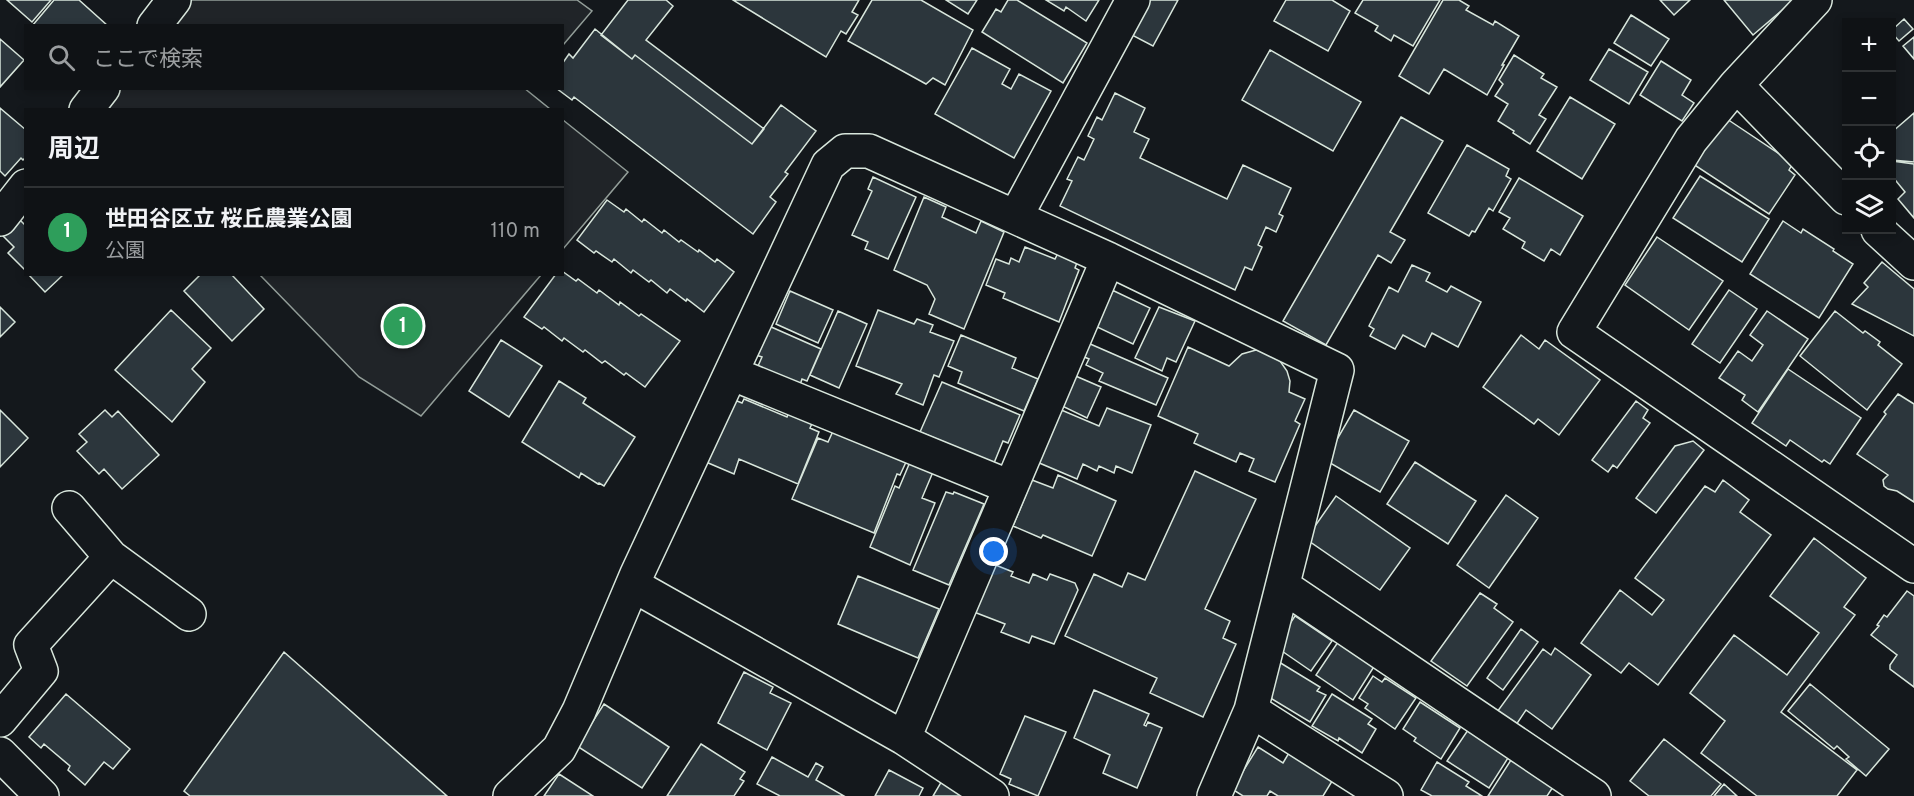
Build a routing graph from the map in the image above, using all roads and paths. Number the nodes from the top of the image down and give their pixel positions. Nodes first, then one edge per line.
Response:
1 (174, 0) edge
2 (1133, 0) edge
3 (1815, 0) edge
4 (156, 24) edge
5 (1736, 85) junction
6 (101, 90) edge
7 (88, 108) edge
8 (24, 189) edge
9 (1842, 194) edge
10 (1016, 216) junction
11 (0, 219) edge
12 (1882, 234) edge
13 (1108, 259) junction
14 (1914, 263) edge
15 (731, 373) junction
16 (1011, 488) junction
17 (69, 508) dead end
18 (111, 556) junction
19 (1914, 566) edge
20 (633, 585) junction
21 (1283, 586) junction
22 (189, 614) dead end
23 (1251, 710) junction
24 (0, 720) edge
25 (904, 738) junction
26 (0, 754) edge
27 (42, 796) edge
28 (510, 796) edge
29 (992, 796) edge
30 (1214, 796) edge
31 (1386, 796) edge
32 (1594, 796) edge

1 - 4 street
2 - 10 street
3 - 5 street
5 - 9 street
5 - 19 street
6 - 7 street
8 - 11 street
10 - 13 street
10 - 15 street
12 - 14 street
13 - 16 street
13 - 21 street
15 - 16 street
15 - 20 street
16 - 25 street
17 - 18 street
18 - 22 street
18 - 24 street
20 - 25 street
20 - 28 street
21 - 23 street
21 - 32 street
23 - 30 street
23 - 31 street
25 - 29 street
26 - 27 street

